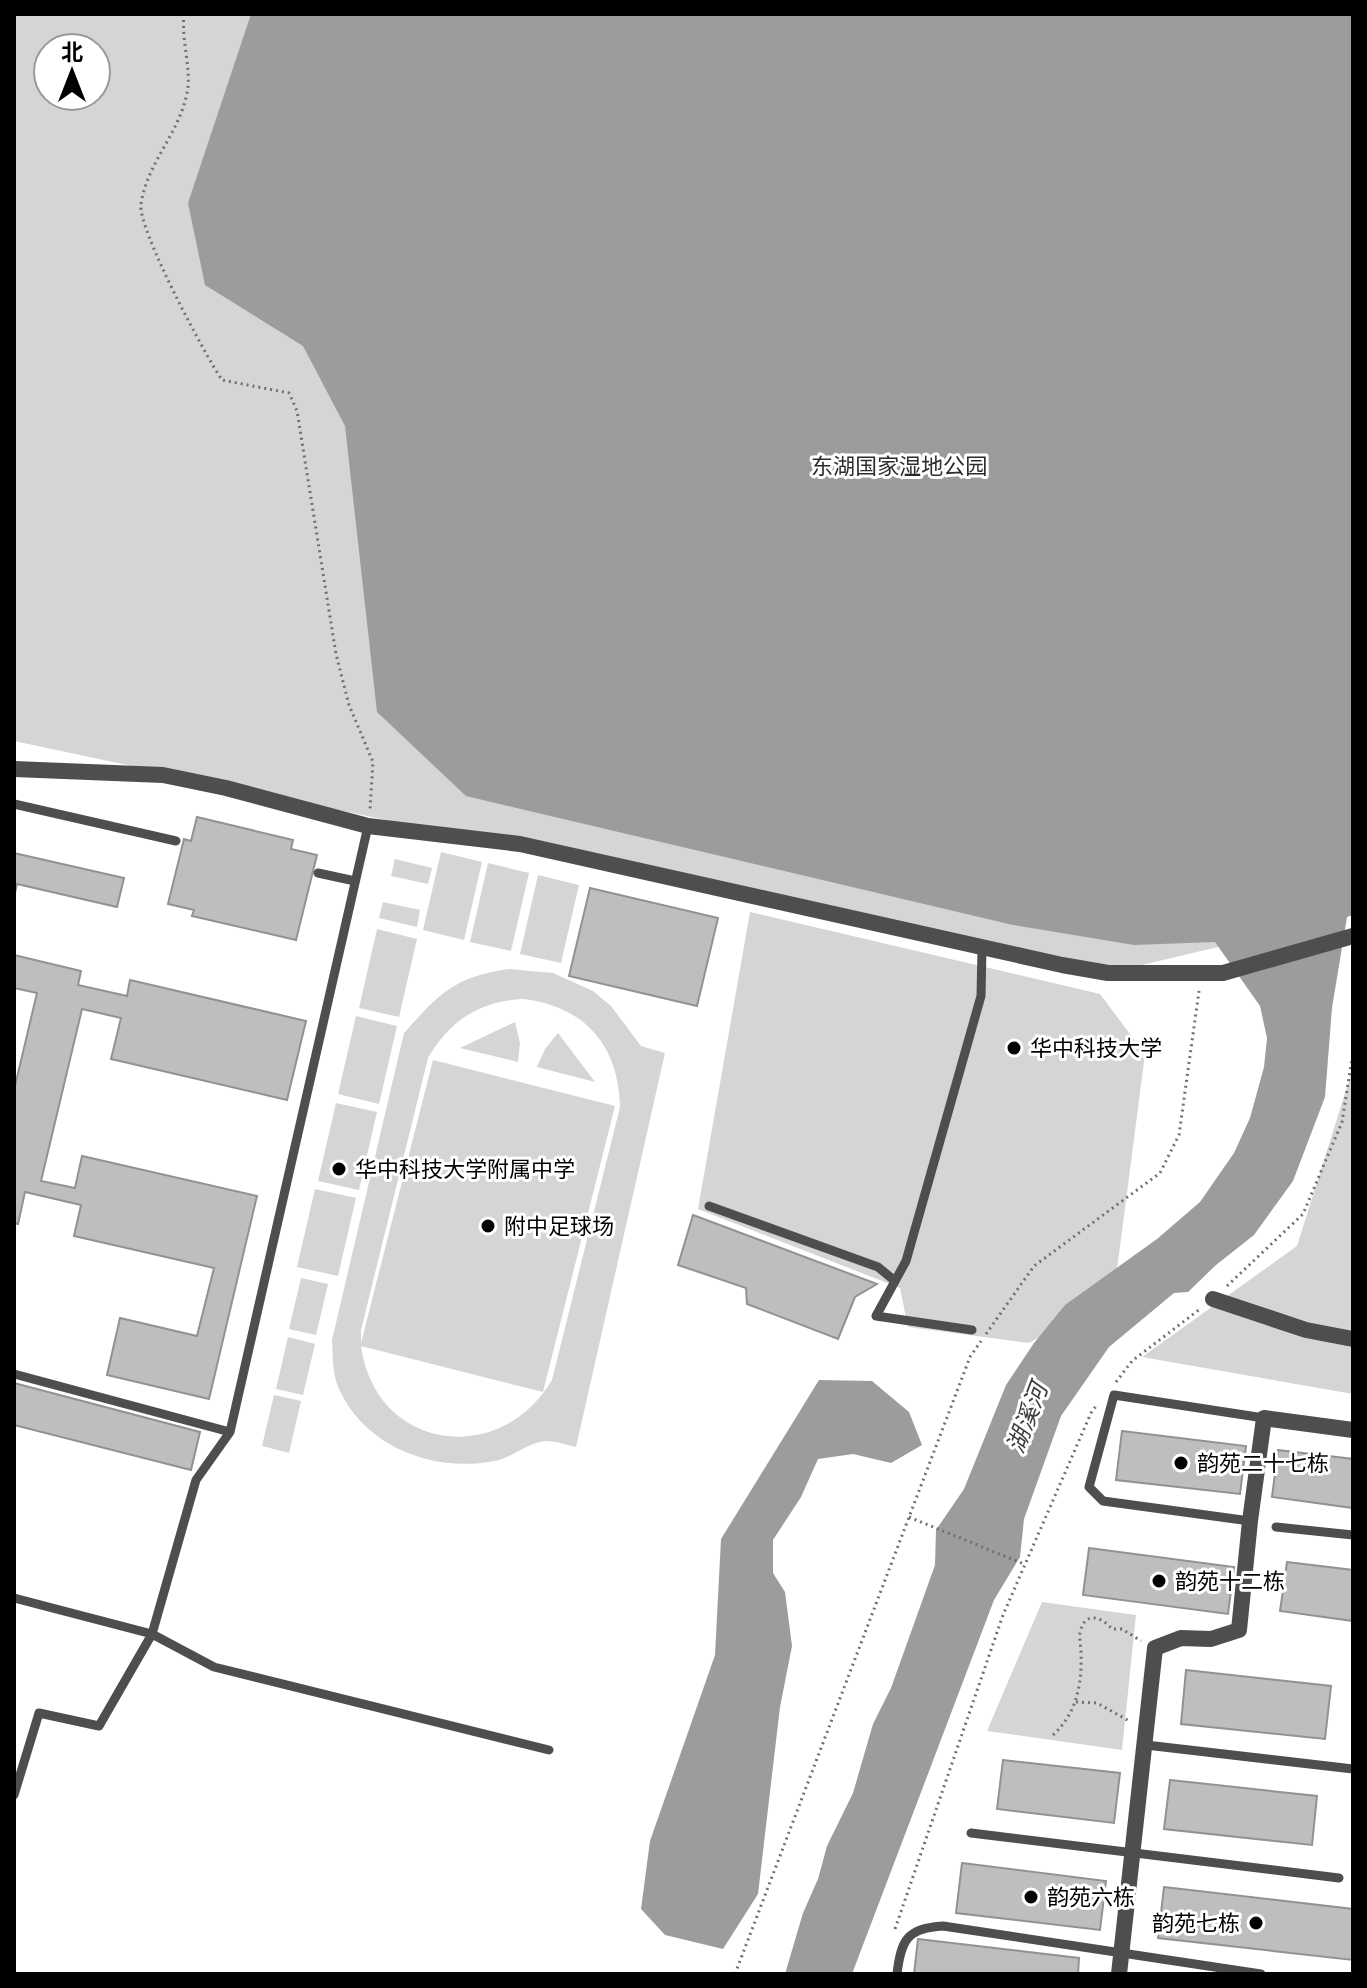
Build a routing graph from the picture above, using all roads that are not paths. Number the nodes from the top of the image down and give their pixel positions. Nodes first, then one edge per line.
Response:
1 (14, 769) edge
2 (14, 804) edge
3 (368, 826) junction
4 (176, 841) dead end
5 (318, 873) dead end
6 (355, 881) junction
7 (1353, 936) edge
8 (982, 948) junction
9 (709, 1206) dead end
10 (895, 1281) junction
11 (1213, 1299) dead end
12 (972, 1330) dead end
13 (1353, 1339) edge
14 (14, 1374) edge
15 (1264, 1418) junction
16 (1353, 1430) edge
17 (230, 1432) junction
18 (1250, 1521) junction
19 (1276, 1527) dead end
20 (1353, 1535) edge
21 (14, 1598) edge
22 (152, 1634) junction
23 (1146, 1738) junction
24 (549, 1750) dead end
25 (1353, 1769) edge
26 (14, 1795) edge
27 (971, 1833) dead end
28 (1134, 1854) junction
29 (1339, 1878) dead end
30 (1122, 1951) junction
31 (897, 1974) edge
32 (1119, 1974) edge
33 (1261, 1974) edge

1 - 3 street
2 - 4 lane
3 - 6 lane
3 - 8 street
5 - 6 lane
6 - 17 lane
7 - 8 street
8 - 10 lane
9 - 10 lane
10 - 12 lane
11 - 13 street
14 - 17 lane
15 - 16 street
15 - 18 street
15 - 18 lane
17 - 22 lane
18 - 23 street
19 - 20 lane
21 - 22 lane
22 - 24 lane
22 - 26 lane
23 - 25 lane
23 - 28 street
27 - 28 lane
28 - 29 lane
28 - 30 street
30 - 31 lane
30 - 32 street
30 - 33 lane

